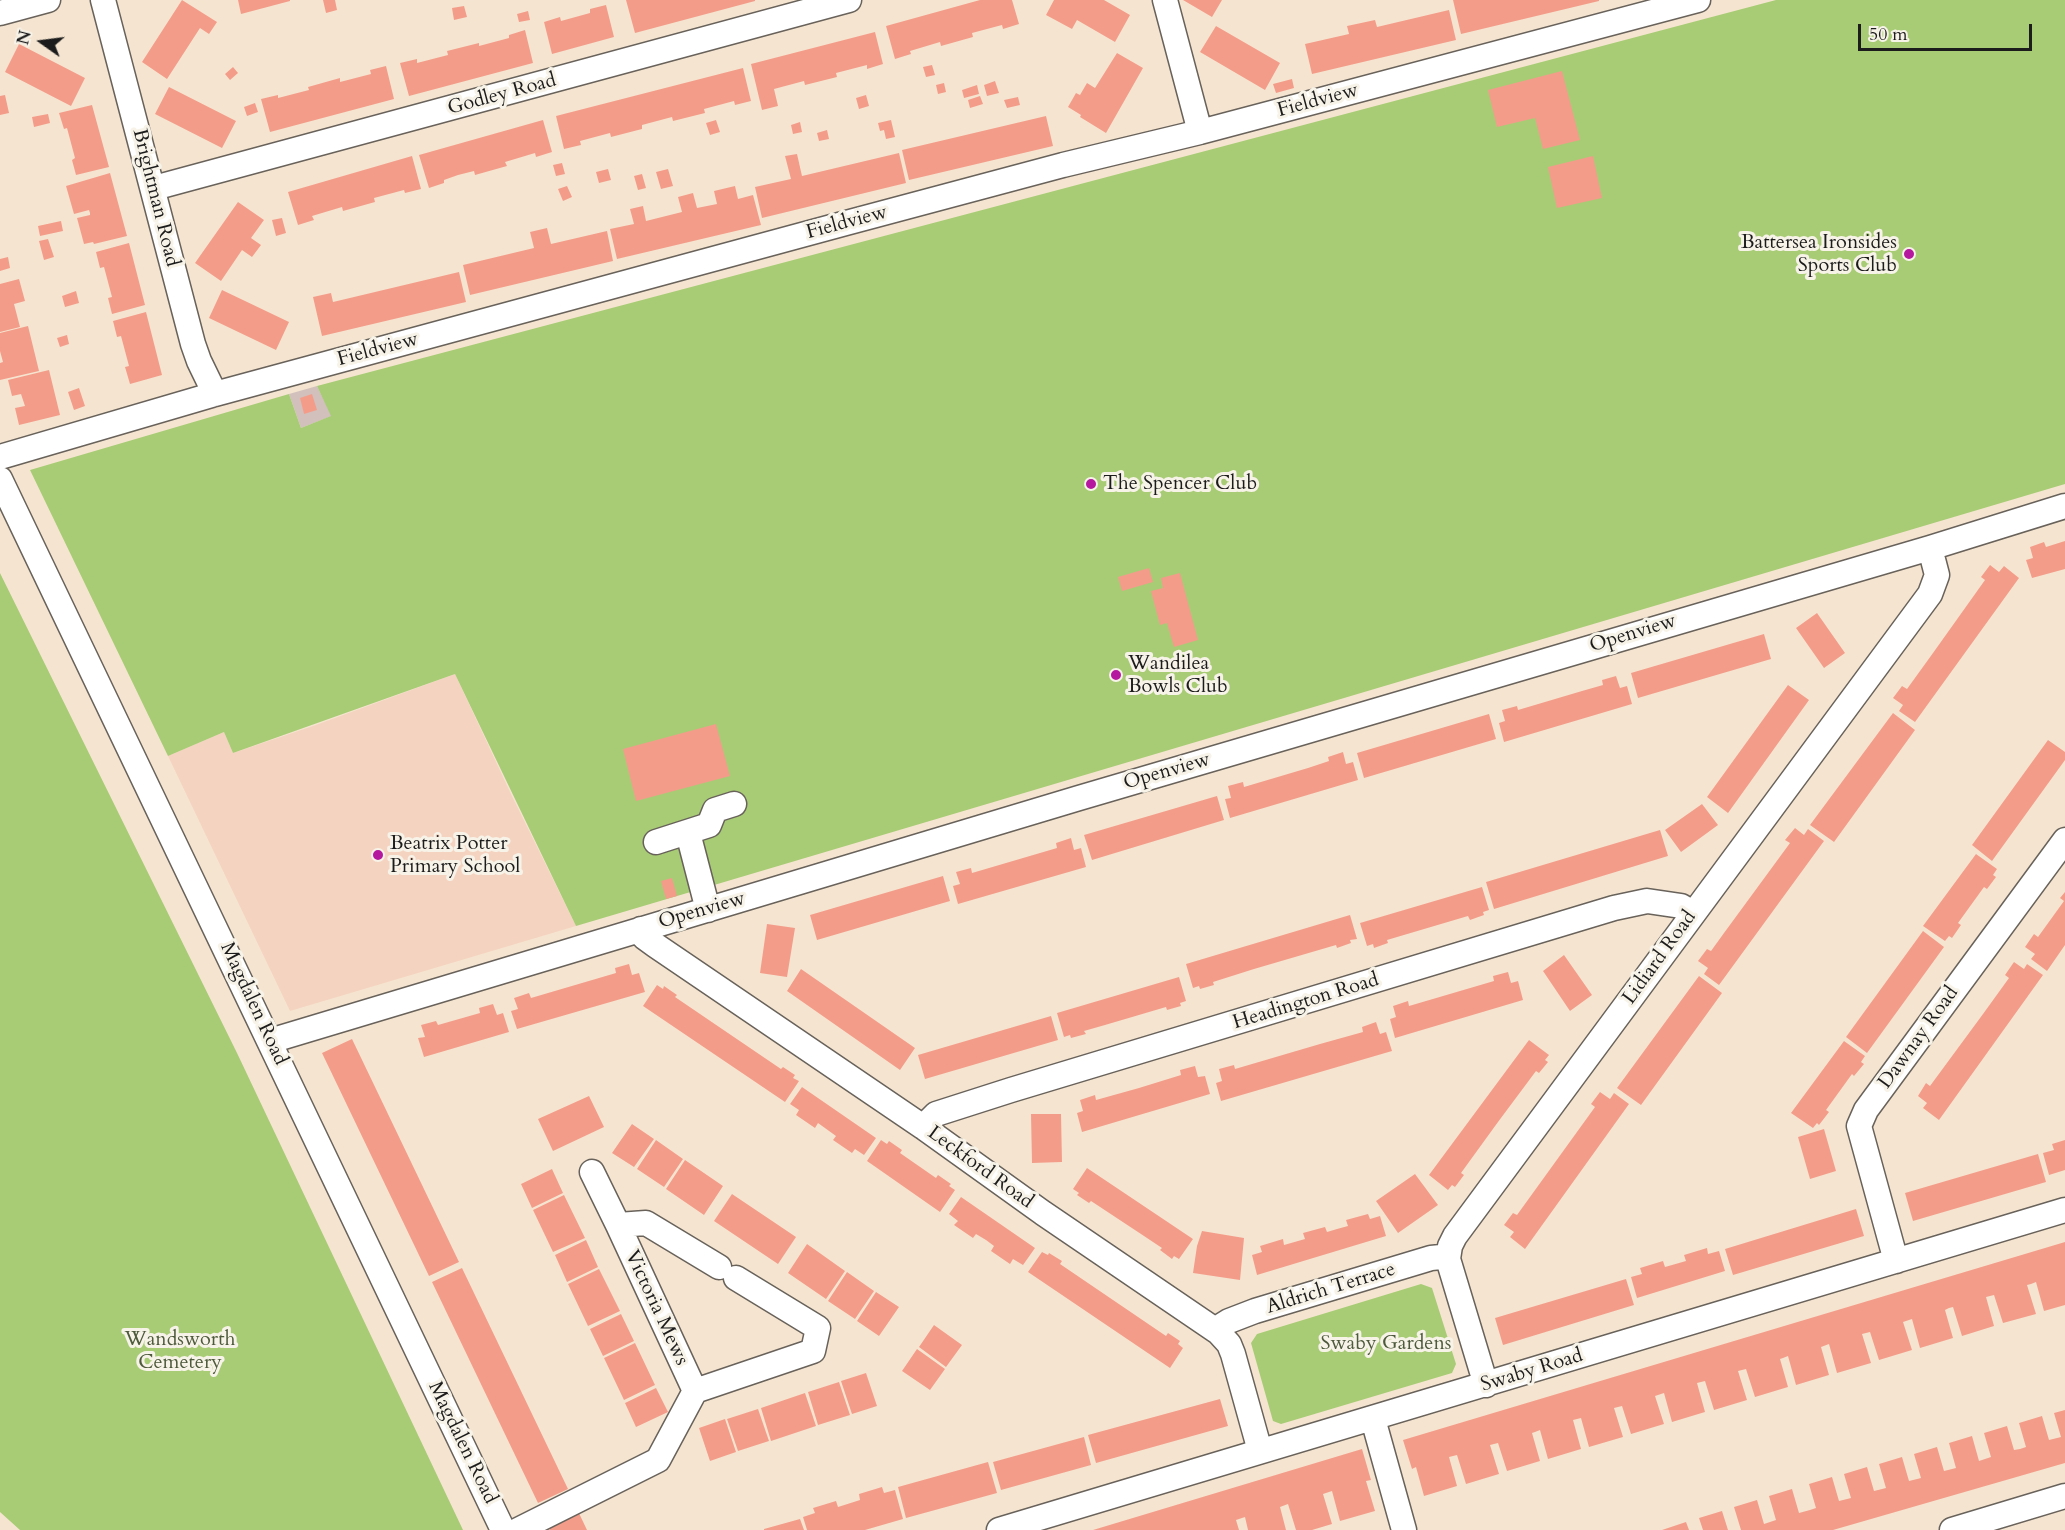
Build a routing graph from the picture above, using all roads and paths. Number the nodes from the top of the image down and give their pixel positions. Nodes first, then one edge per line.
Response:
1 (48, 0) edge
2 (103, 0) edge
3 (849, 0) edge
4 (1165, 0) edge
5 (1698, 0) edge
6 (0, 13) edge
7 (1200, 132) junction
8 (154, 188) junction
9 (215, 394) junction
10 (0, 457) edge
11 (0, 479) edge
12 (2065, 506) edge
13 (1930, 548) junction
14 (734, 804) dead end
15 (688, 833) junction
16 (2065, 840) edge
17 (656, 842) dead end
18 (708, 910) junction
19 (1693, 913) junction
20 (641, 929) junction
21 (270, 1041) junction
22 (923, 1127) junction
23 (592, 1172) dead end
24 (2065, 1210) edge
25 (618, 1225) junction
26 (1448, 1259) junction
27 (1896, 1261) junction
28 (1218, 1332) junction
29 (1486, 1385) junction
30 (694, 1391) junction
31 (1373, 1419) junction
32 (1260, 1451) junction
33 (2065, 1496) edge
34 (503, 1530) edge
35 (518, 1530) edge
36 (999, 1530) edge
37 (1404, 1530) edge
38 (1952, 1530) edge

1 - 6 street
2 - 8 street, Brightman Road
3 - 8 street, Godley Road
4 - 7 street
5 - 7 street, Fieldview
7 - 9 street, Fieldview
8 - 9 street, Brightman Road
9 - 10 street, Fieldview
11 - 21 street, Magdalen Road
12 - 13 street, Openview
13 - 18 street, Openview
13 - 19 street, Lidiard Road
14 - 15 street
15 - 17 street
15 - 18 street
16 - 27 street, Dawnay Road
18 - 20 street, Openview
19 - 22 street, Headington Road
19 - 26 street, Lidiard Road
20 - 21 street, Openview
20 - 22 street, Leckford Road
21 - 34 street, Magdalen Road
22 - 28 street, Leckford Road
23 - 25 street, Victoria Mews
24 - 27 street, Swaby Road
25 - 30 street, Victoria Mews
25 - 30 street, Victoria Mews
26 - 28 street, Aldrich Terrace
26 - 29 street
27 - 29 street, Swaby Road
28 - 32 street, Leckford Road
29 - 31 street, Swaby Road
30 - 35 street, Victoria Mews
31 - 32 street, Swaby Road
31 - 37 street
32 - 36 street, Swaby Road
33 - 38 street

